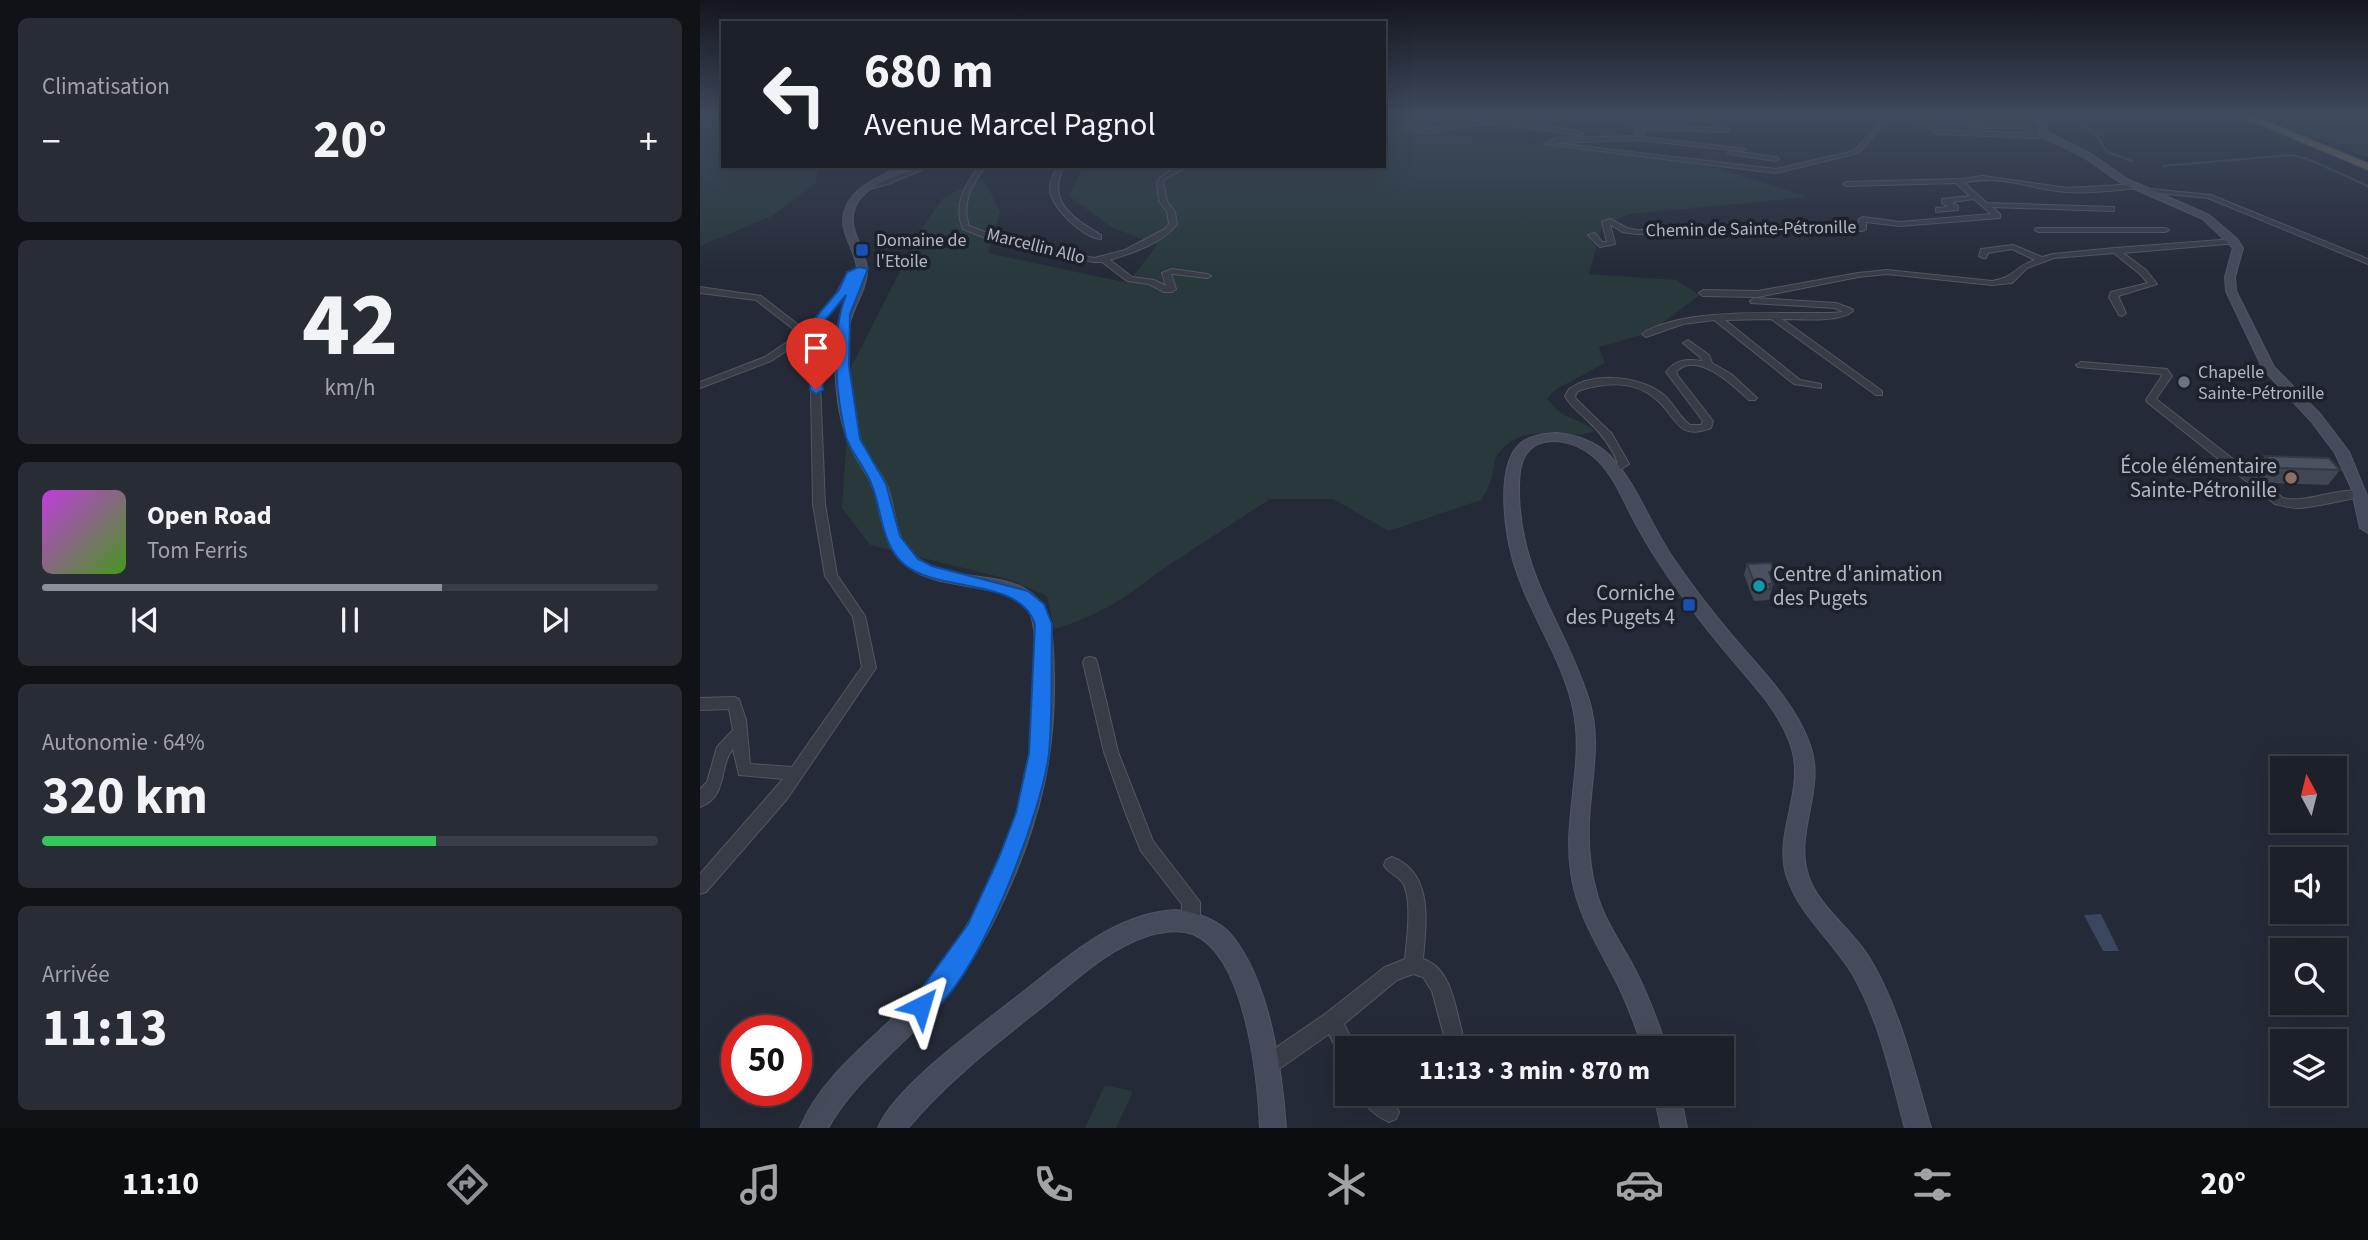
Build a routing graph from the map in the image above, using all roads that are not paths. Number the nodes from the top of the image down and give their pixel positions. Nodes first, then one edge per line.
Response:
1 (1742, 167) edge
2 (1796, 167) edge
3 (2103, 167) edge
4 (903, 168) edge
5 (923, 168) edge
6 (981, 168) edge
7 (1060, 168) edge
8 (1182, 168) edge
9 (887, 176) edge
10 (1960, 181) junction
11 (1846, 184) dead end
12 (2144, 189) junction
13 (1976, 197) junction
14 (1985, 205) junction
15 (2112, 209) dead end
16 (1939, 210) dead end
17 (2104, 229) junction
18 (2039, 230) dead end
19 (2165, 230) dead end
20 (1592, 235) dead end
21 (1098, 237) dead end
22 (2234, 241) junction
23 (2133, 248) junction
24 (2115, 250) junction
25 (1983, 256) dead end
26 (1104, 259) junction
27 (2042, 260) junction
28 (2368, 262) edge
29 (862, 269) junction
30 (1206, 276) dead end
31 (700, 290) edge
32 (2122, 313) dead end
33 (1715, 317) junction
34 (1775, 318) junction
35 (811, 330) junction
36 (1646, 334) dead end
37 (1688, 343) dead end
38 (1707, 364) junction
39 (2081, 365) dead end
40 (700, 385) edge
41 (1818, 386) dead end
42 (1879, 393) dead end
43 (1752, 398) dead end
44 (1613, 470) junction
45 (2360, 494) junction
46 (2368, 528) edge
47 (1090, 662) dead end
48 (700, 704) edge
49 (740, 732) junction
50 (797, 774) junction
51 (700, 800) edge
52 (1392, 864) dead end
53 (700, 887) edge
54 (1198, 925) junction
55 (1413, 965) junction
56 (1332, 1021) junction
57 (1340, 1036) edge
58 (1453, 1036) edge
59 (1651, 1036) edge
60 (1265, 1067) junction
61 (1382, 1106) edge
62 (1669, 1106) edge
63 (1389, 1112) dead end
64 (813, 1128) edge
65 (891, 1128) edge
66 (1273, 1128) edge
67 (1674, 1128) edge
68 (1917, 1128) edge

1 - 2 street
3 - 12 main road
4 - 9 main road
5 - 9 street
6 - 26 street, Marcellin Allo
7 - 21 street
8 - 26 street, Marcellin Allo
9 - 29 main road
10 - 11 street
10 - 12 street
10 - 13 street
12 - 22 main road
12 - 28 street
13 - 14 street
13 - 16 street
14 - 15 street
14 - 20 street, Chemin de Sainte-Pétronille
17 - 18 street
17 - 19 street
17 - 23 street
22 - 23 street
22 - 45 main road
23 - 24 street
24 - 27 street
24 - 32 street
25 - 27 street
26 - 30 street
27 - 34 street
29 - 35 street
29 - 64 main road
31 - 35 street
33 - 34 street
33 - 36 street
33 - 41 street
34 - 42 street
35 - 40 street
35 - 50 street
37 - 38 street
38 - 43 street
38 - 44 street
39 - 45 street
44 - 59 main road
44 - 68 main road
45 - 46 main road
47 - 54 street
48 - 49 street
49 - 50 street
49 - 51 street
50 - 53 street
52 - 55 street
54 - 60 main road
54 - 65 main road
55 - 56 street
55 - 58 street
56 - 57 street
56 - 60 street
60 - 66 main road
61 - 63 street
62 - 67 main road

